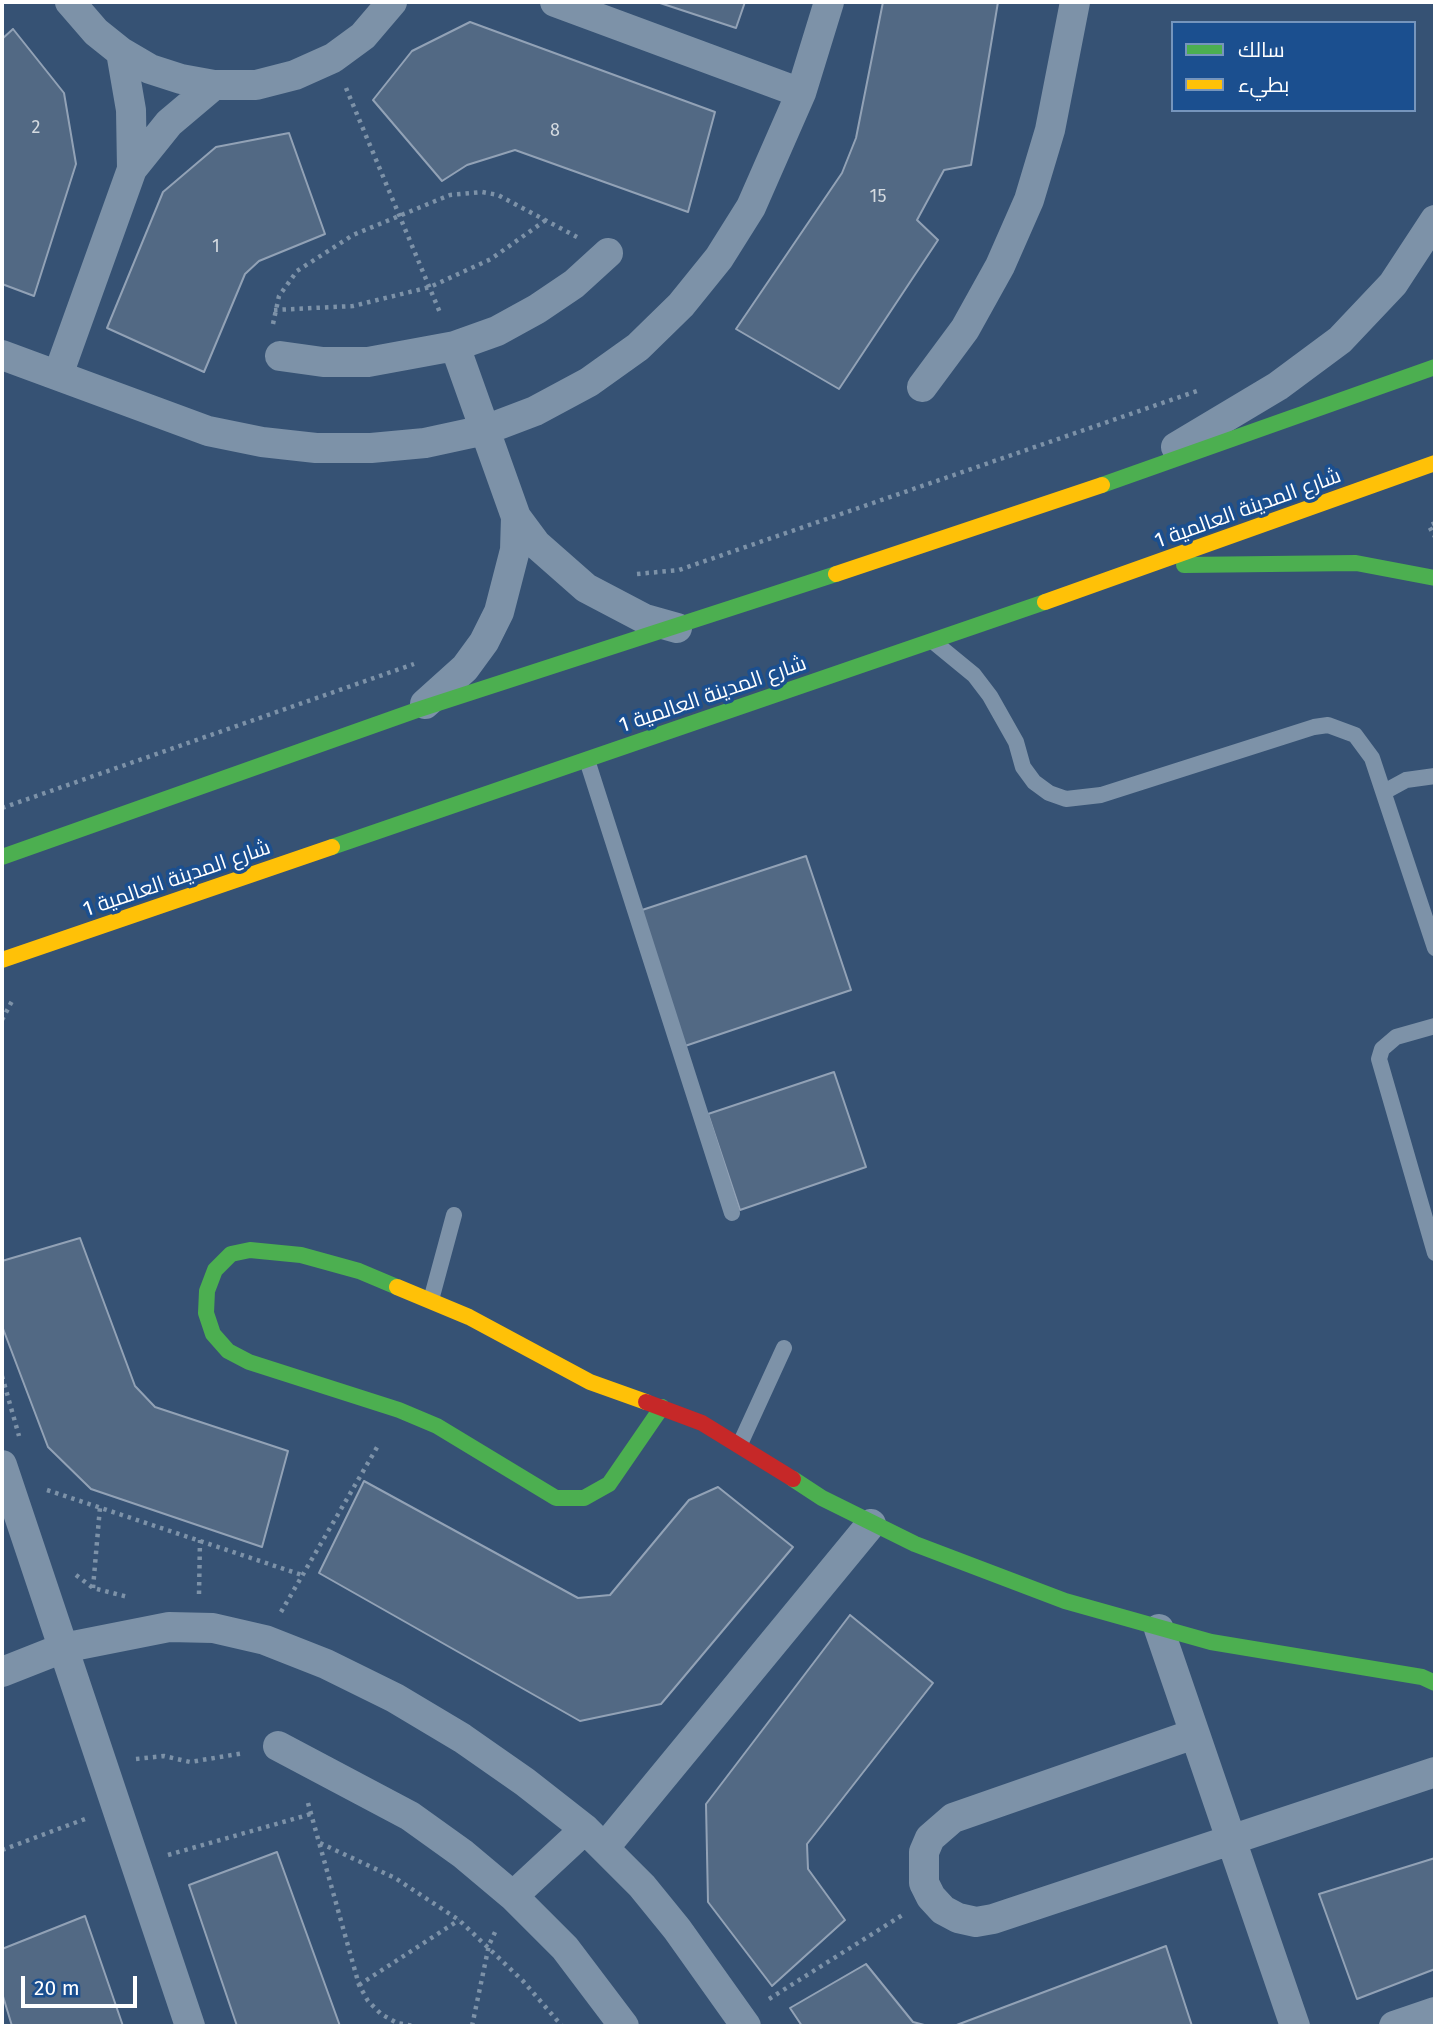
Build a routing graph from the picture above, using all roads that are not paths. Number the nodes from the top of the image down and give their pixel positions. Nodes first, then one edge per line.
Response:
1 (71, 2) edge
2 (555, 2) edge
3 (830, 2) edge
4 (1075, 2) edge
5 (395, 4) edge
6 (121, 52) junction
7 (214, 85) junction
8 (802, 93) junction
9 (132, 169) junction
10 (1435, 220) edge
11 (608, 253) road end
12 (455, 346) junction
13 (2, 355) edge
14 (280, 356) road end
15 (1435, 367) edge
16 (58, 374) junction
17 (922, 387) dead end
18 (485, 430) junction
19 (1435, 463) edge
20 (1128, 476) junction
21 (516, 517) junction
22 (1154, 565) junction
23 (1435, 578) edge
24 (677, 628) junction
25 (933, 641) junction
26 (417, 710) junction
27 (587, 760) junction
28 (1435, 776) edge
29 (1384, 792) junction
30 (2, 857) edge
31 (1435, 948) edge
32 (2, 960) edge
33 (1435, 1026) edge
34 (732, 1213) dead end
35 (454, 1215) dead end
36 (1435, 1254) edge
37 (431, 1300) junction
38 (784, 1348) dead end
39 (662, 1407) junction
40 (740, 1444) junction
41 (12, 1457) edge
42 (871, 1524) junction
43 (1159, 1629) junction
44 (63, 1648) junction
45 (2, 1672) edge
46 (1435, 1683) edge
47 (1194, 1734) junction
48 (287, 1751) road end
49 (1435, 1772) edge
50 (595, 1838) junction
51 (1229, 1838) junction
52 (513, 1896) junction
53 (1435, 2012) edge
54 (743, 2022) edge
55 (190, 2026) edge
56 (624, 2026) edge
57 (1294, 2026) edge
58 (1394, 2026) edge

1 - 6 street
2 - 8 street
3 - 8 street
4 - 17 street
5 - 7 street
6 - 7 street
6 - 9 street
7 - 9 street
8 - 18 street
9 - 16 street
10 - 20 street
11 - 12 street
12 - 14 street
12 - 18 street
13 - 16 street
15 - 20 street
16 - 18 street
18 - 21 street
19 - 22 street, شارع المدينة العالمية 1
20 - 24 street
21 - 24 street
21 - 26 street
22 - 23 street
22 - 25 street, شارع المدينة العالمية 1
24 - 26 street
25 - 27 street, شارع المدينة العالمية 1
25 - 29 lane
26 - 30 street
27 - 32 street, شارع المدينة العالمية 1
27 - 34 lane
28 - 29 lane
29 - 31 lane
33 - 36 lane
35 - 37 lane
37 - 39 street
37 - 39 street
38 - 40 lane
39 - 40 street
40 - 42 street
41 - 44 street
42 - 43 street
42 - 50 street
43 - 46 street
43 - 47 street
44 - 45 street
44 - 50 street
44 - 55 street
47 - 51 street
47 - 51 street
48 - 52 street
49 - 51 street
50 - 52 street
50 - 54 street
51 - 57 street
52 - 56 street
53 - 58 street

